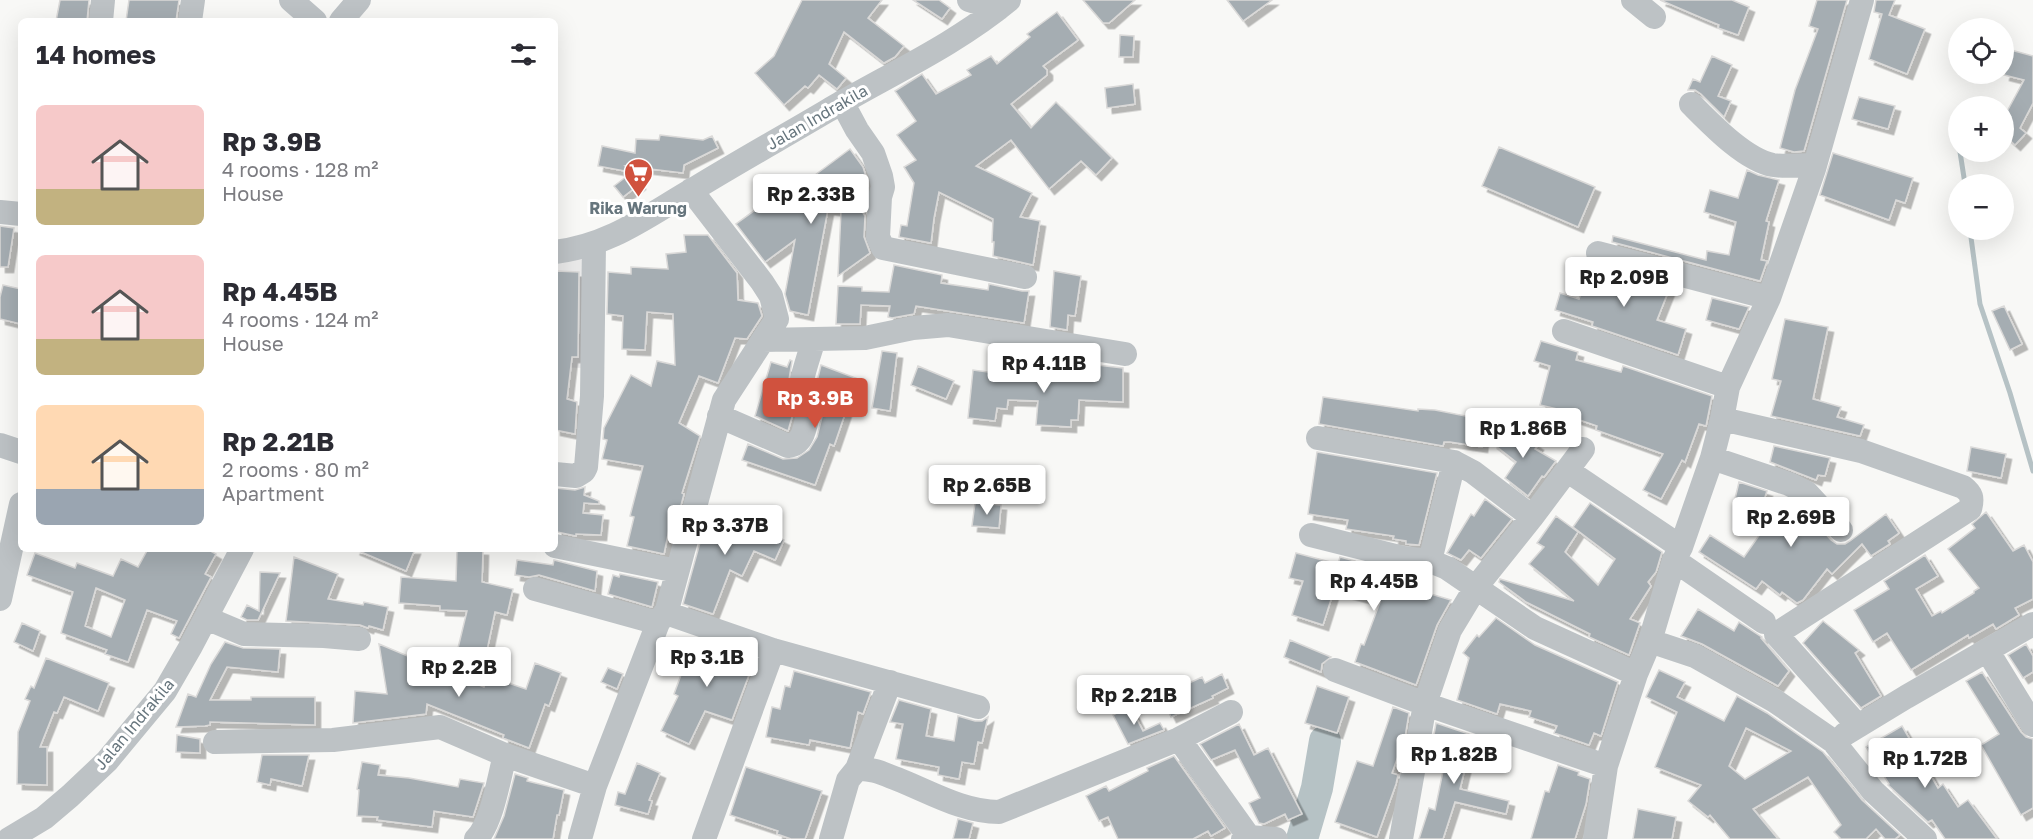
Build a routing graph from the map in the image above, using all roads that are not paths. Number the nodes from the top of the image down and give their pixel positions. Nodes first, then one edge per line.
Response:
1 (103, 0) edge
2 (193, 0) edge
3 (291, 0) edge
4 (359, 0) edge
5 (969, 0) edge
6 (1634, 0) edge
7 (1862, 0) edge
8 (1004, 5) edge
9 (1654, 17) dead end
10 (101, 18) edge
11 (190, 18) edge
12 (312, 18) edge
13 (344, 18) edge
14 (842, 102) junction
15 (1691, 104) dead end
16 (1815, 165) junction
17 (691, 190) junction
18 (0, 212) edge
19 (18, 214) edge
20 (594, 244) junction
21 (558, 251) edge
22 (1598, 253) dead end
23 (1025, 278) dead end
24 (1769, 298) junction
25 (1564, 331) dead end
26 (814, 339) junction
27 (763, 340) junction
28 (1125, 354) dead end
29 (1728, 387) junction
30 (718, 417) junction
31 (1722, 419) junction
32 (1318, 438) dead end
33 (0, 445) edge
34 (1583, 448) dead end
35 (18, 451) edge
36 (1712, 458) junction
37 (1454, 462) junction
38 (1568, 471) junction
39 (558, 474) edge
40 (1532, 517) junction
41 (18, 518) edge
42 (1841, 530) dead end
43 (1311, 535) dead end
44 (558, 547) edge
45 (236, 552) edge
46 (1677, 554) junction
47 (1430, 561) junction
48 (676, 571) junction
49 (1476, 586) junction
50 (535, 589) dead end
51 (0, 599) edge
52 (206, 618) junction
53 (662, 618) junction
54 (1764, 622) dead end
55 (2033, 624) edge
56 (359, 639) dead end
57 (1650, 641) junction
58 (773, 650) junction
59 (1987, 650) junction
60 (1335, 670) dead end
61 (1636, 674) junction
62 (890, 682) junction
63 (1425, 704) junction
64 (978, 707) dead end
65 (1231, 712) dead end
66 (2033, 725) edge
67 (1858, 726) junction
68 (1179, 739) junction
69 (1833, 741) junction
70 (215, 742) dead end
71 (505, 755) junction
72 (1606, 765) junction
73 (857, 769) junction
74 (596, 786) junction
75 (1246, 838) edge
76 (9, 839) edge
77 (476, 839) edge
78 (580, 839) edge
79 (704, 839) edge
80 (831, 839) edge
81 (1276, 839) edge
82 (1401, 839) edge
83 (1595, 839) edge
84 (1925, 839) edge

1 - 10 street
2 - 11 street
3 - 12 street
4 - 13 street
5 - 8 street
6 - 9 street
7 - 16 street
8 - 14 street, Jalan Indrakila
14 - 17 street, Jalan Indrakila
14 - 23 street
15 - 16 street
16 - 24 street
17 - 20 street, Jalan Indrakila
17 - 27 street
18 - 19 street
20 - 21 street, Jalan Indrakila
20 - 39 street
22 - 24 street
24 - 29 street
25 - 29 street
26 - 27 street
26 - 28 street
26 - 30 street
27 - 30 street
29 - 31 street
30 - 48 street
31 - 36 street
31 - 67 street
32 - 37 street
33 - 35 street
34 - 38 street
36 - 42 street
36 - 46 street
37 - 40 street
37 - 47 street
38 - 40 street
38 - 46 street
40 - 49 street
41 - 51 street
43 - 47 street
44 - 48 street
45 - 52 street, Jalan Indrakila
46 - 54 street
46 - 57 street
47 - 49 street
48 - 53 street
49 - 61 street
49 - 63 street
50 - 53 street
52 - 56 street
52 - 76 street, Jalan Indrakila
53 - 58 street
53 - 74 street
55 - 59 street
57 - 61 street
57 - 69 street
58 - 62 street
58 - 79 street
59 - 66 street
59 - 67 street
60 - 63 street
61 - 72 street
62 - 64 street
62 - 73 street
63 - 72 street
63 - 82 street
65 - 68 street
67 - 69 street
68 - 73 street
68 - 75 street
69 - 84 street
70 - 71 street
71 - 74 street
71 - 77 street
72 - 83 street
73 - 80 street
74 - 78 street
75 - 81 street

